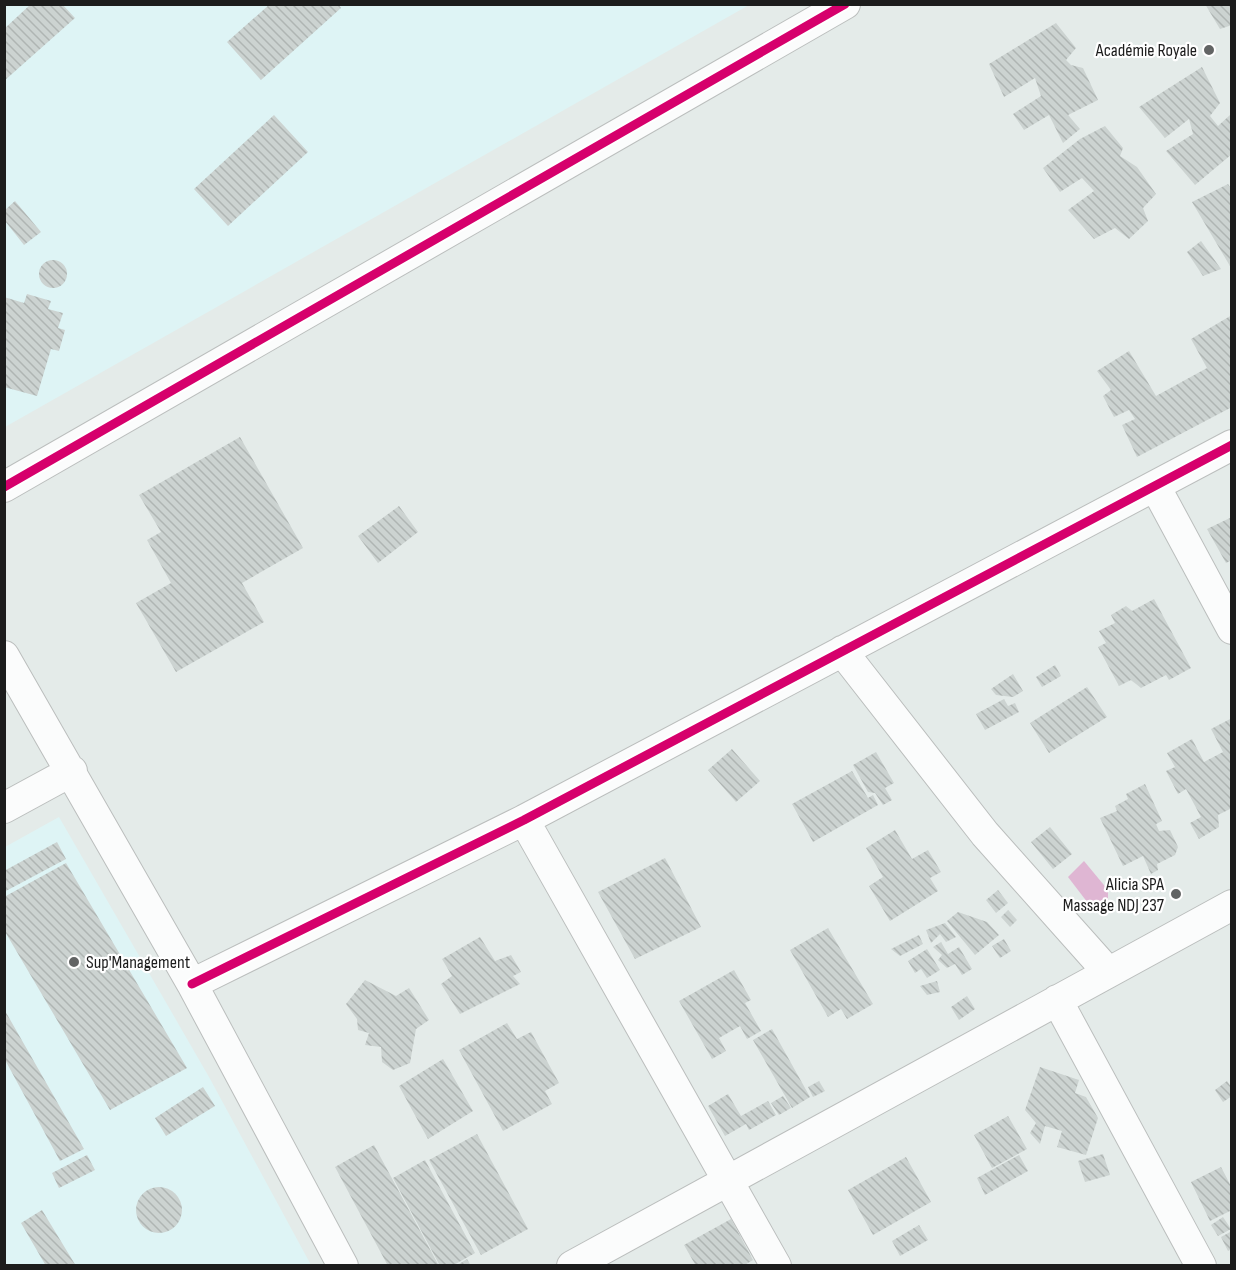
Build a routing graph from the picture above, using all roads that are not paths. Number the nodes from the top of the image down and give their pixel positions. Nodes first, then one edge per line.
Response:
1 (845, 4) edge
2 (1232, 445) edge
3 (1155, 486) junction
4 (4, 487) edge
5 (1232, 630) edge
6 (842, 651) junction
7 (4, 656) edge
8 (72, 771) junction
9 (4, 808) edge
10 (524, 820) junction
11 (1232, 905) edge
12 (1108, 972) junction
13 (192, 984) junction
14 (1057, 1000) junction
15 (729, 1180) junction
16 (343, 1266) edge
17 (572, 1266) edge
18 (776, 1266) edge
19 (1201, 1266) edge

1 - 4 street
2 - 3 street
3 - 5 street
3 - 6 street
6 - 10 street
6 - 12 street
7 - 8 street
8 - 9 street
8 - 13 street
10 - 13 street
10 - 15 street
11 - 12 street
12 - 14 street
13 - 16 street
14 - 15 street
14 - 19 street
15 - 17 street
15 - 18 street

